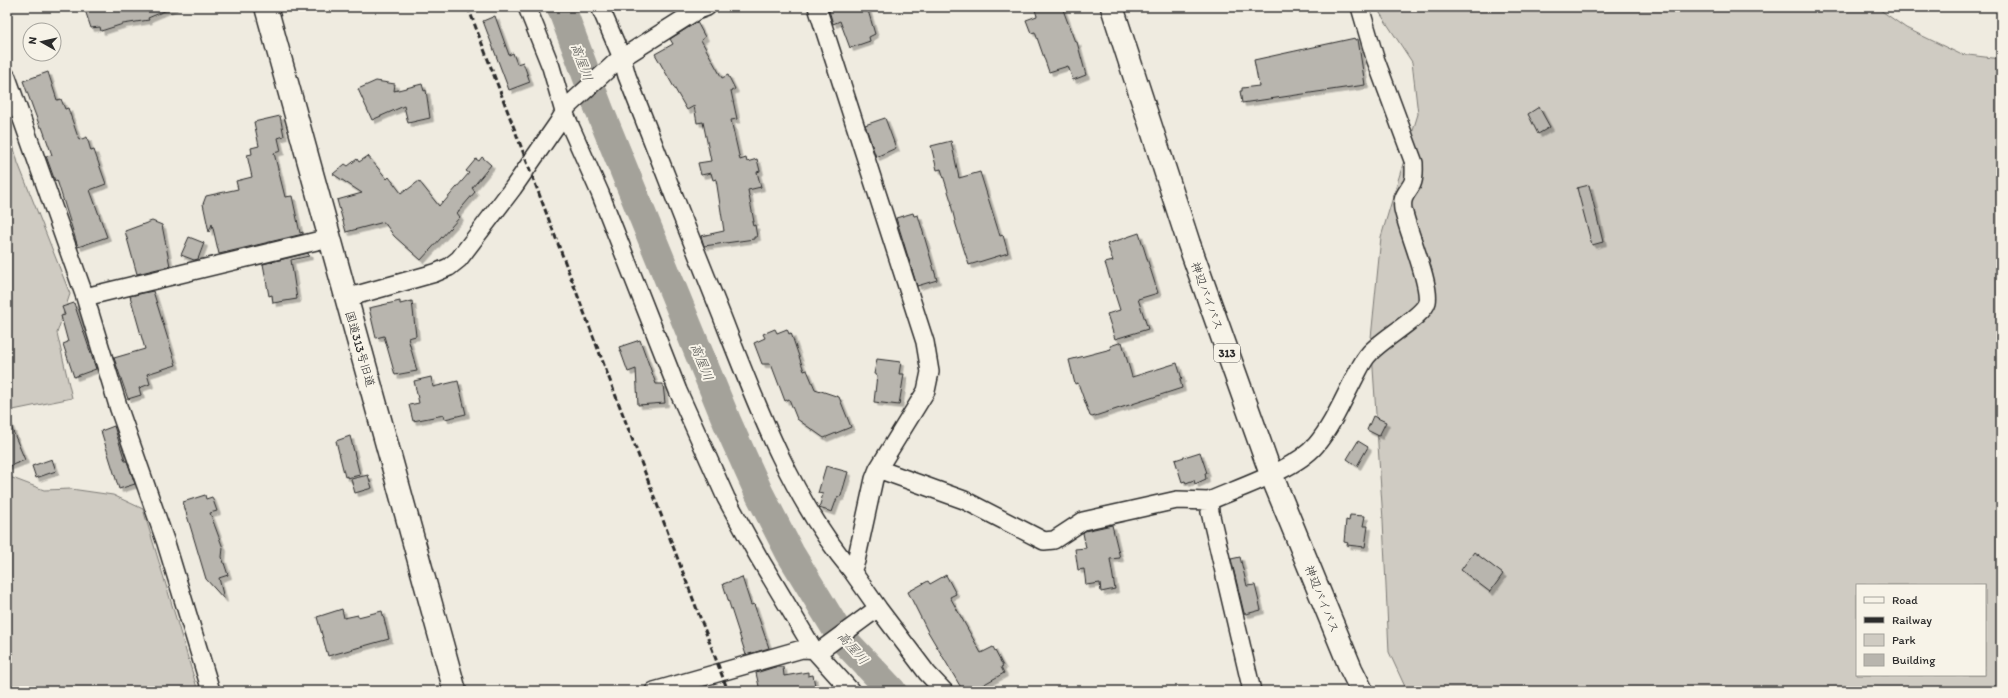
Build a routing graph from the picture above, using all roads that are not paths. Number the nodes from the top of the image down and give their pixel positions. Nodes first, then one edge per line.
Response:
1 (266, 7) edge
2 (527, 7) edge
3 (600, 7) edge
4 (706, 7) edge
5 (817, 7) edge
6 (1112, 7) edge
7 (1360, 7) edge
8 (620, 60) junction
9 (7, 77) edge
10 (566, 109) junction
11 (329, 238) junction
12 (85, 297) junction
13 (346, 298) junction
14 (878, 469) junction
15 (1271, 474) junction
16 (1209, 500) junction
17 (852, 571) junction
18 (875, 610) junction
19 (819, 649) junction
20 (211, 691) edge
21 (455, 691) edge
22 (654, 691) edge
23 (851, 691) edge
24 (944, 691) edge
25 (1252, 691) edge
26 (1362, 691) edge

1 - 11 main road, 国道313号旧道
2 - 10 street
3 - 8 street
4 - 8 street
5 - 14 street
6 - 15 main road, 神辺バイパス / 313
7 - 15 street
8 - 10 street
8 - 17 street
9 - 12 street
10 - 13 street
10 - 19 street
11 - 12 street
11 - 13 main road, 国道313号旧道
12 - 20 street
13 - 21 main road, 国道313号旧道
14 - 16 street
14 - 17 street
15 - 16 street
15 - 26 main road, 神辺バイパス / 313
16 - 25 street
17 - 18 street
18 - 19 street
18 - 24 street
19 - 22 street
19 - 23 street

